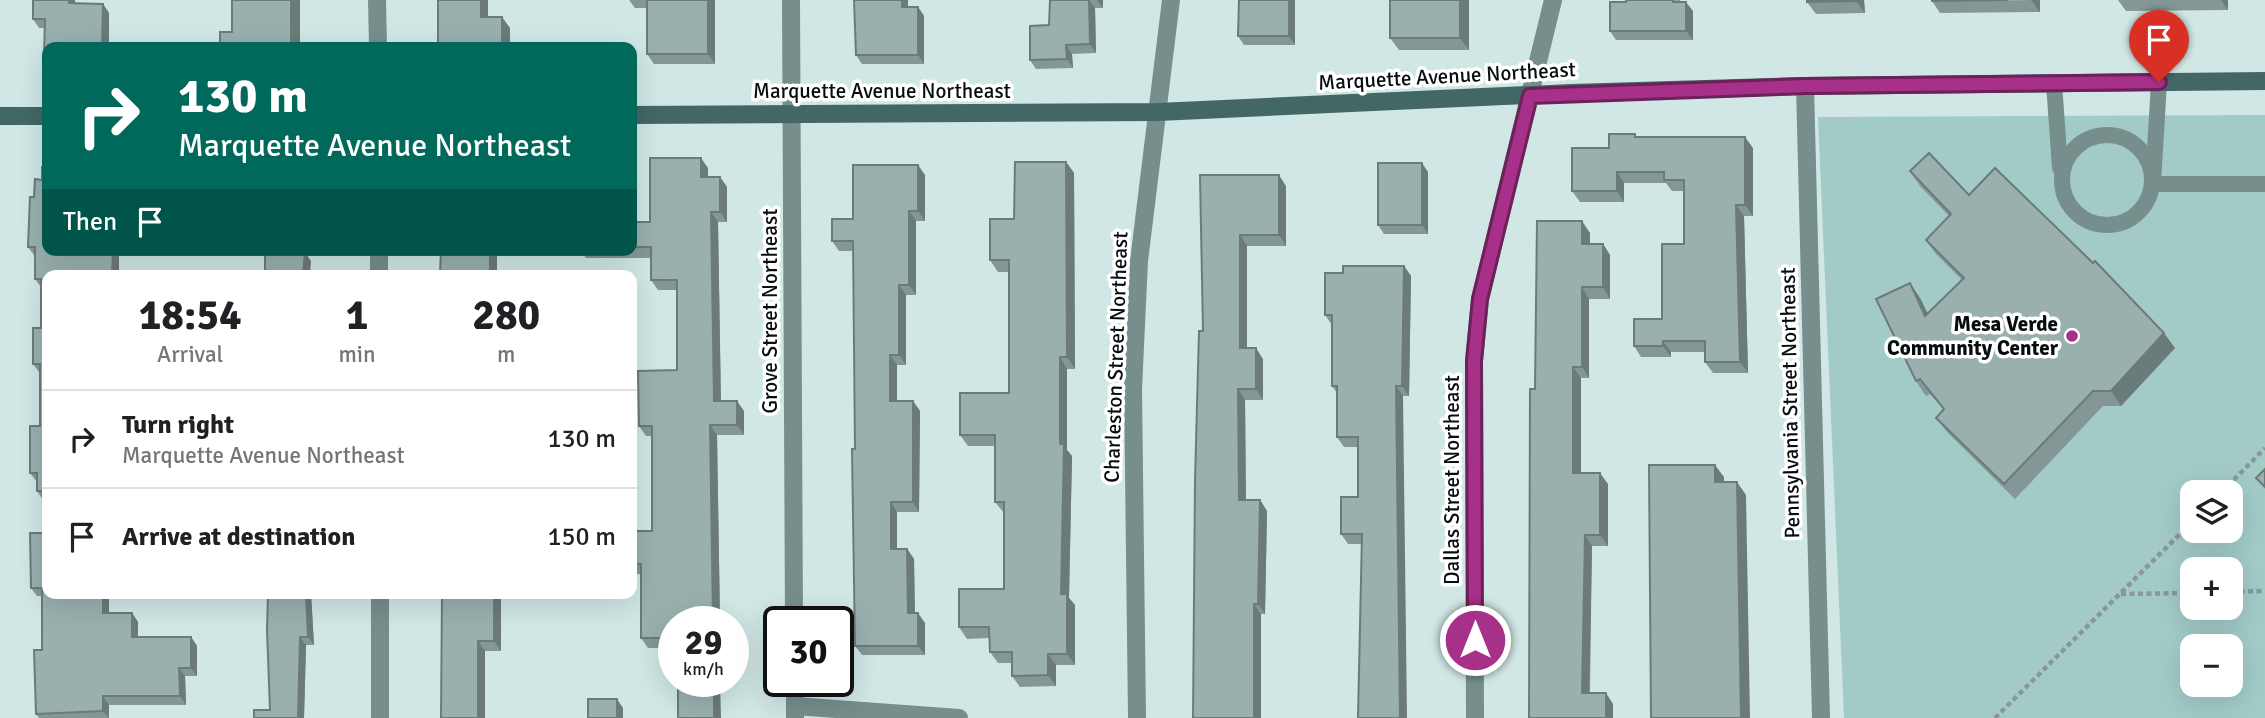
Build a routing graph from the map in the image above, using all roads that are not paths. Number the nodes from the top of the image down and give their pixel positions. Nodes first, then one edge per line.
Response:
1 (377, 0) edge
2 (791, 0) edge
3 (1171, 0) edge
4 (1553, 0) edge
5 (378, 42) edge
6 (2265, 81) edge
7 (2159, 82) junction
8 (2054, 83) junction
9 (1805, 86) junction
10 (1530, 96) junction
11 (1158, 112) junction
12 (637, 115) edge
13 (791, 115) junction
14 (0, 116) edge
15 (42, 116) edge
16 (2061, 182) junction
17 (2153, 184) junction
18 (2265, 184) edge
19 (380, 599) edge
20 (794, 606) edge
21 (795, 712) edge
22 (380, 718) edge
23 (958, 718) edge
24 (1137, 718) edge
25 (1475, 718) edge
26 (1821, 718) edge

1 - 5 street
2 - 13 street, Grove Street Northeast
3 - 11 street, Charleston Street Northeast
4 - 10 street, Dallas Street Northeast
6 - 7 street, Marquette Avenue Northeast
7 - 8 street, Marquette Avenue Northeast
7 - 17 lane
8 - 9 street, Marquette Avenue Northeast
8 - 16 lane
9 - 10 street, Marquette Avenue Northeast
9 - 26 street, Pennsylvania Street Northeast
10 - 11 street, Marquette Avenue Northeast
10 - 25 street, Dallas Street Northeast
11 - 13 street, Marquette Avenue Northeast
11 - 24 street, Charleston Street Northeast
12 - 13 street, Marquette Avenue Northeast
13 - 20 street, Grove Street Northeast
14 - 15 street
16 - 17 lane
16 - 17 lane
17 - 18 lane
19 - 22 street
21 - 23 street

